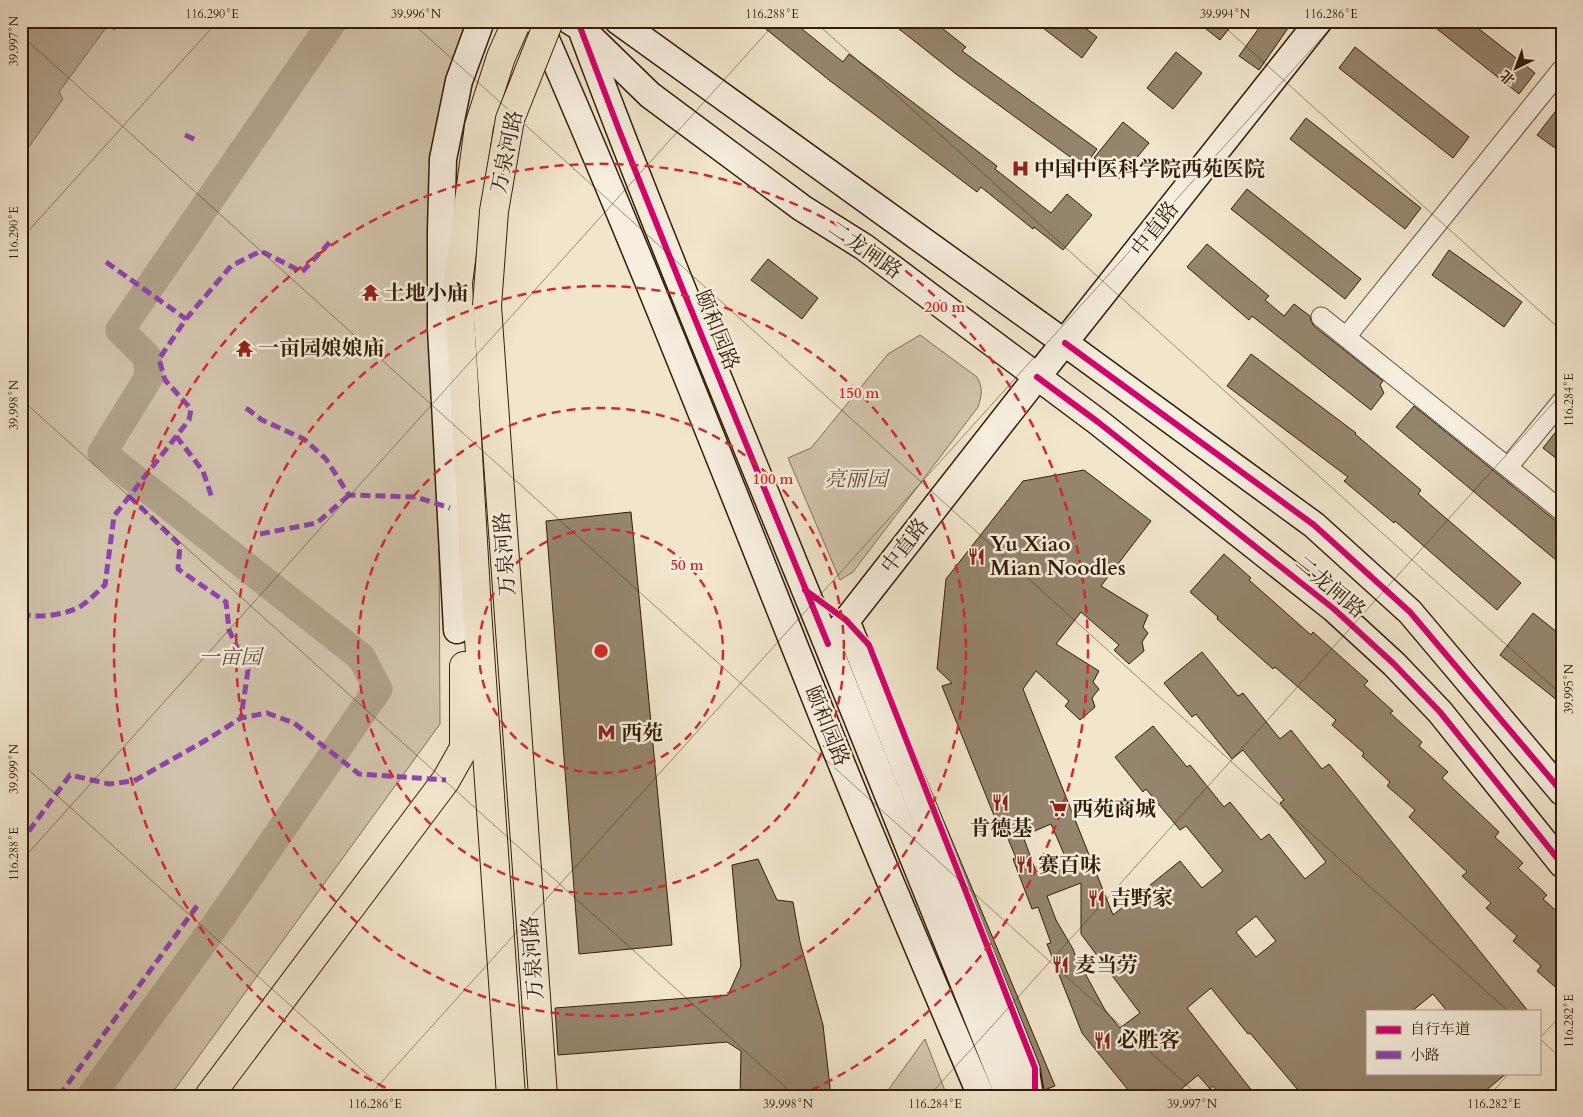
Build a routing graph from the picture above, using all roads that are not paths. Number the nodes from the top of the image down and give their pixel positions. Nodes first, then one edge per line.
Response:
1 (481, 21) edge
2 (517, 21) edge
3 (538, 21) edge
4 (550, 21) edge
5 (618, 21) edge
6 (1319, 21) edge
7 (577, 23) edge
8 (1562, 69) edge
9 (1322, 317) dead end
10 (1346, 337) junction
11 (1065, 343) junction
12 (1037, 377) junction
13 (1562, 401) edge
14 (1508, 468) junction
15 (1562, 511) edge
16 (477, 610) junction
17 (846, 620) junction
18 (457, 630) dead end
19 (828, 644) junction
20 (1562, 792) edge
21 (1562, 864) edge
22 (211, 1094) edge
23 (511, 1096) edge
24 (543, 1096) edge
25 (981, 1096) edge
26 (1012, 1096) edge
27 (1030, 1096) edge

1 - 18 main road
2 - 16 highway, 万泉河路
3 - 25 main road, 颐和园路
4 - 24 highway, 万泉河路, bridge
5 - 11 main road, 二龙闸路
6 - 11 main road, 中直路
7 - 12 main road, 二龙闸路
7 - 19 main road, 颐和园路
8 - 10 street
9 - 10 street
10 - 14 street
11 - 12 main road, 中直路
11 - 20 main road, 二龙闸路
12 - 17 main road, 中直路
12 - 21 main road, 二龙闸路
13 - 14 street
14 - 15 street
16 - 22 highway
16 - 23 highway, 万泉河路
17 - 19 main road, 中直路
17 - 27 main road
19 - 26 main road, 颐和园路

